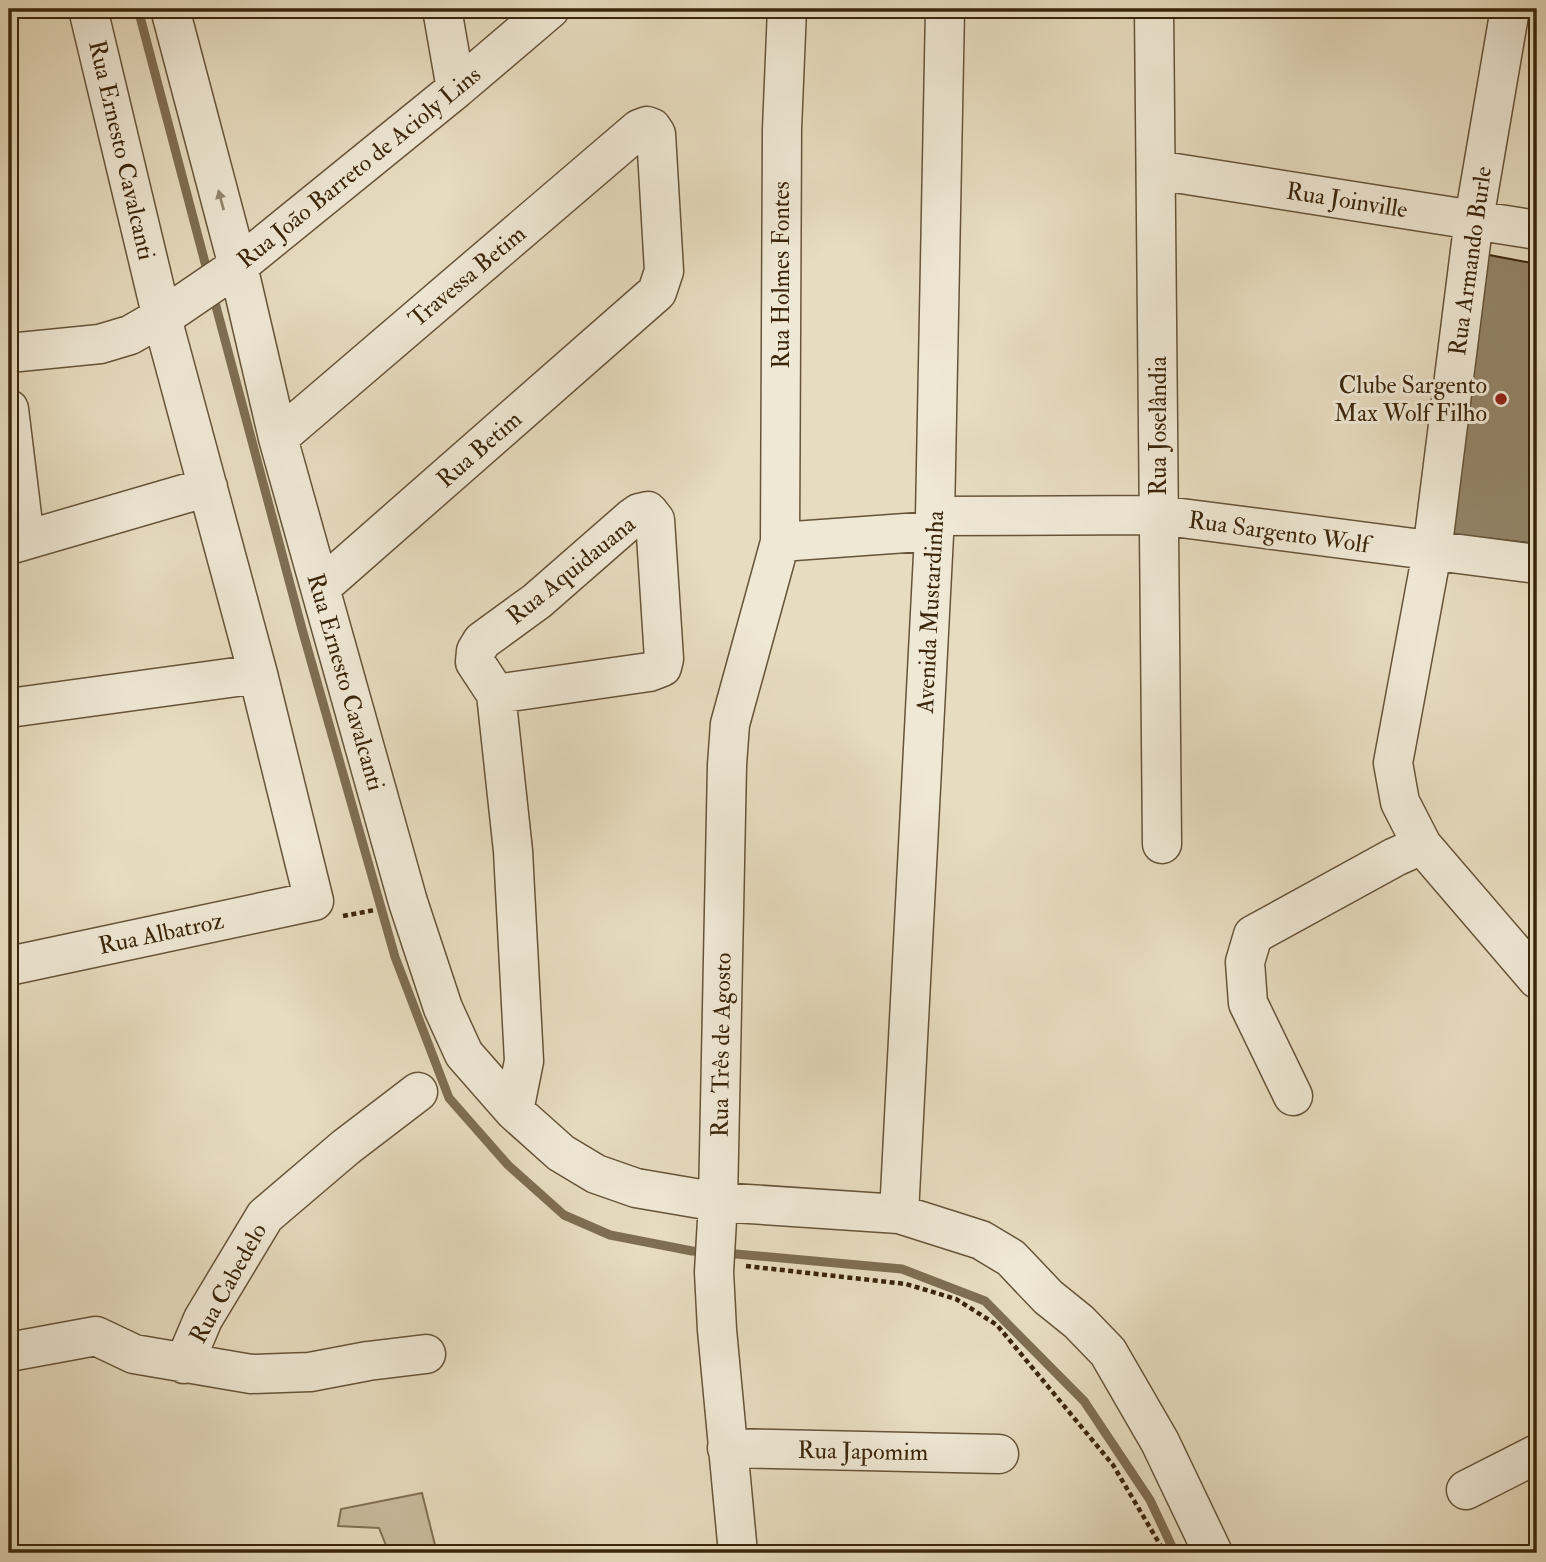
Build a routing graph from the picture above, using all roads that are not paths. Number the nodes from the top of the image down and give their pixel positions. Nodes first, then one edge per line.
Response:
1 (88, 9) edge
2 (170, 9) edge
3 (442, 9) edge
4 (550, 9) edge
5 (787, 9) edge
6 (945, 9) edge
7 (1154, 9) edge
8 (1510, 9) edge
9 (456, 89) junction
10 (656, 134) joint
11 (1157, 170) junction
12 (1474, 219) junction
13 (1537, 230) edge
14 (233, 270) junction
15 (167, 315) junction
16 (9, 353) edge
17 (9, 409) edge
18 (278, 438) junction
19 (208, 487) junction
20 (1158, 515) junction
21 (934, 524) junction
22 (16, 529) edge
23 (780, 542) junction
24 (1432, 552) junction
25 (1537, 564) edge
26 (320, 588) junction
27 (258, 674) junction
28 (496, 694) junction
29 (9, 708) edge
30 (1162, 844) dead end
31 (1422, 845) junction
32 (329, 909) joint
33 (9, 966) edge
34 (1537, 979) edge
35 (418, 1092) dead end
36 (1293, 1096) dead end
37 (514, 1111) junction
38 (718, 1211) junction
39 (898, 1214) junction
40 (9, 1352) edge
41 (426, 1354) dead end
42 (184, 1364) junction
43 (727, 1448) junction
44 (999, 1454) dead end
45 (1537, 1454) edge
46 (1466, 1490) dead end
47 (738, 1553) edge
48 (1213, 1553) edge

1 - 15 street, Rua Ernesto Cavalcanti
14 -> 2 street, Rua Ernesto Cavalcanti
3 - 9 street
4 - 9 street, Rua João Barreto de Acioly Lins
5 - 23 street, Rua Holmes Fontes
6 - 21 street, Avenida Mustardinha
7 - 11 street, Rua Joselândia
8 - 12 street, Rua Armando Burle
9 - 14 street, Rua João Barreto de Acioly Lins
10 - 18 street, Travessa Betim
10 - 26 street, Rua Betim
11 - 12 street, Rua Joinville
11 - 20 street, Rua Joselândia
12 - 13 street, Rua Joinville
12 - 24 street, Rua Armando Burle
14 - 15 street, Rua João Barreto de Acioly Lins
14 - 18 street, Rua Ernesto Cavalcanti
15 - 16 street, Rua João Barreto de Acioly Lins
15 - 19 street, Rua Ernesto Cavalcanti
17 - 22 street
18 - 26 street, Rua Ernesto Cavalcanti
19 - 22 street
19 - 27 street, Rua Ernesto Cavalcanti
20 - 21 street, Rua Sargento Wolf
20 - 24 street, Rua Sargento Wolf
20 - 30 street, Rua Joselândia
21 - 23 street, Rua Sargento Wolf
21 - 39 street, Avenida Mustardinha
23 - 38 street, Rua Três de Agosto
24 - 25 street, Rua Sargento Wolf
24 - 31 street, Rua Armando Burle
26 - 37 street, Rua Ernesto Cavalcanti
27 - 29 street
27 - 32 street, Rua Ernesto Cavalcanti
28 - 28 street, Rua Aquidauana
28 - 37 street, Rua Aquidauana
31 - 34 street
31 - 36 street
32 - 33 street, Rua Albatroz
35 - 42 street, Rua Cabedelo
37 - 38 street, Rua Ernesto Cavalcanti
38 - 39 street, Rua Ernesto Cavalcanti
38 - 43 street, Rua Três de Agosto
39 - 48 street, Rua Ernesto Cavalcanti
40 - 42 street, Rua Cabedelo
41 - 42 street
43 - 44 street, Rua Japomim
43 - 47 street, Rua Três de Agosto
45 - 46 street

